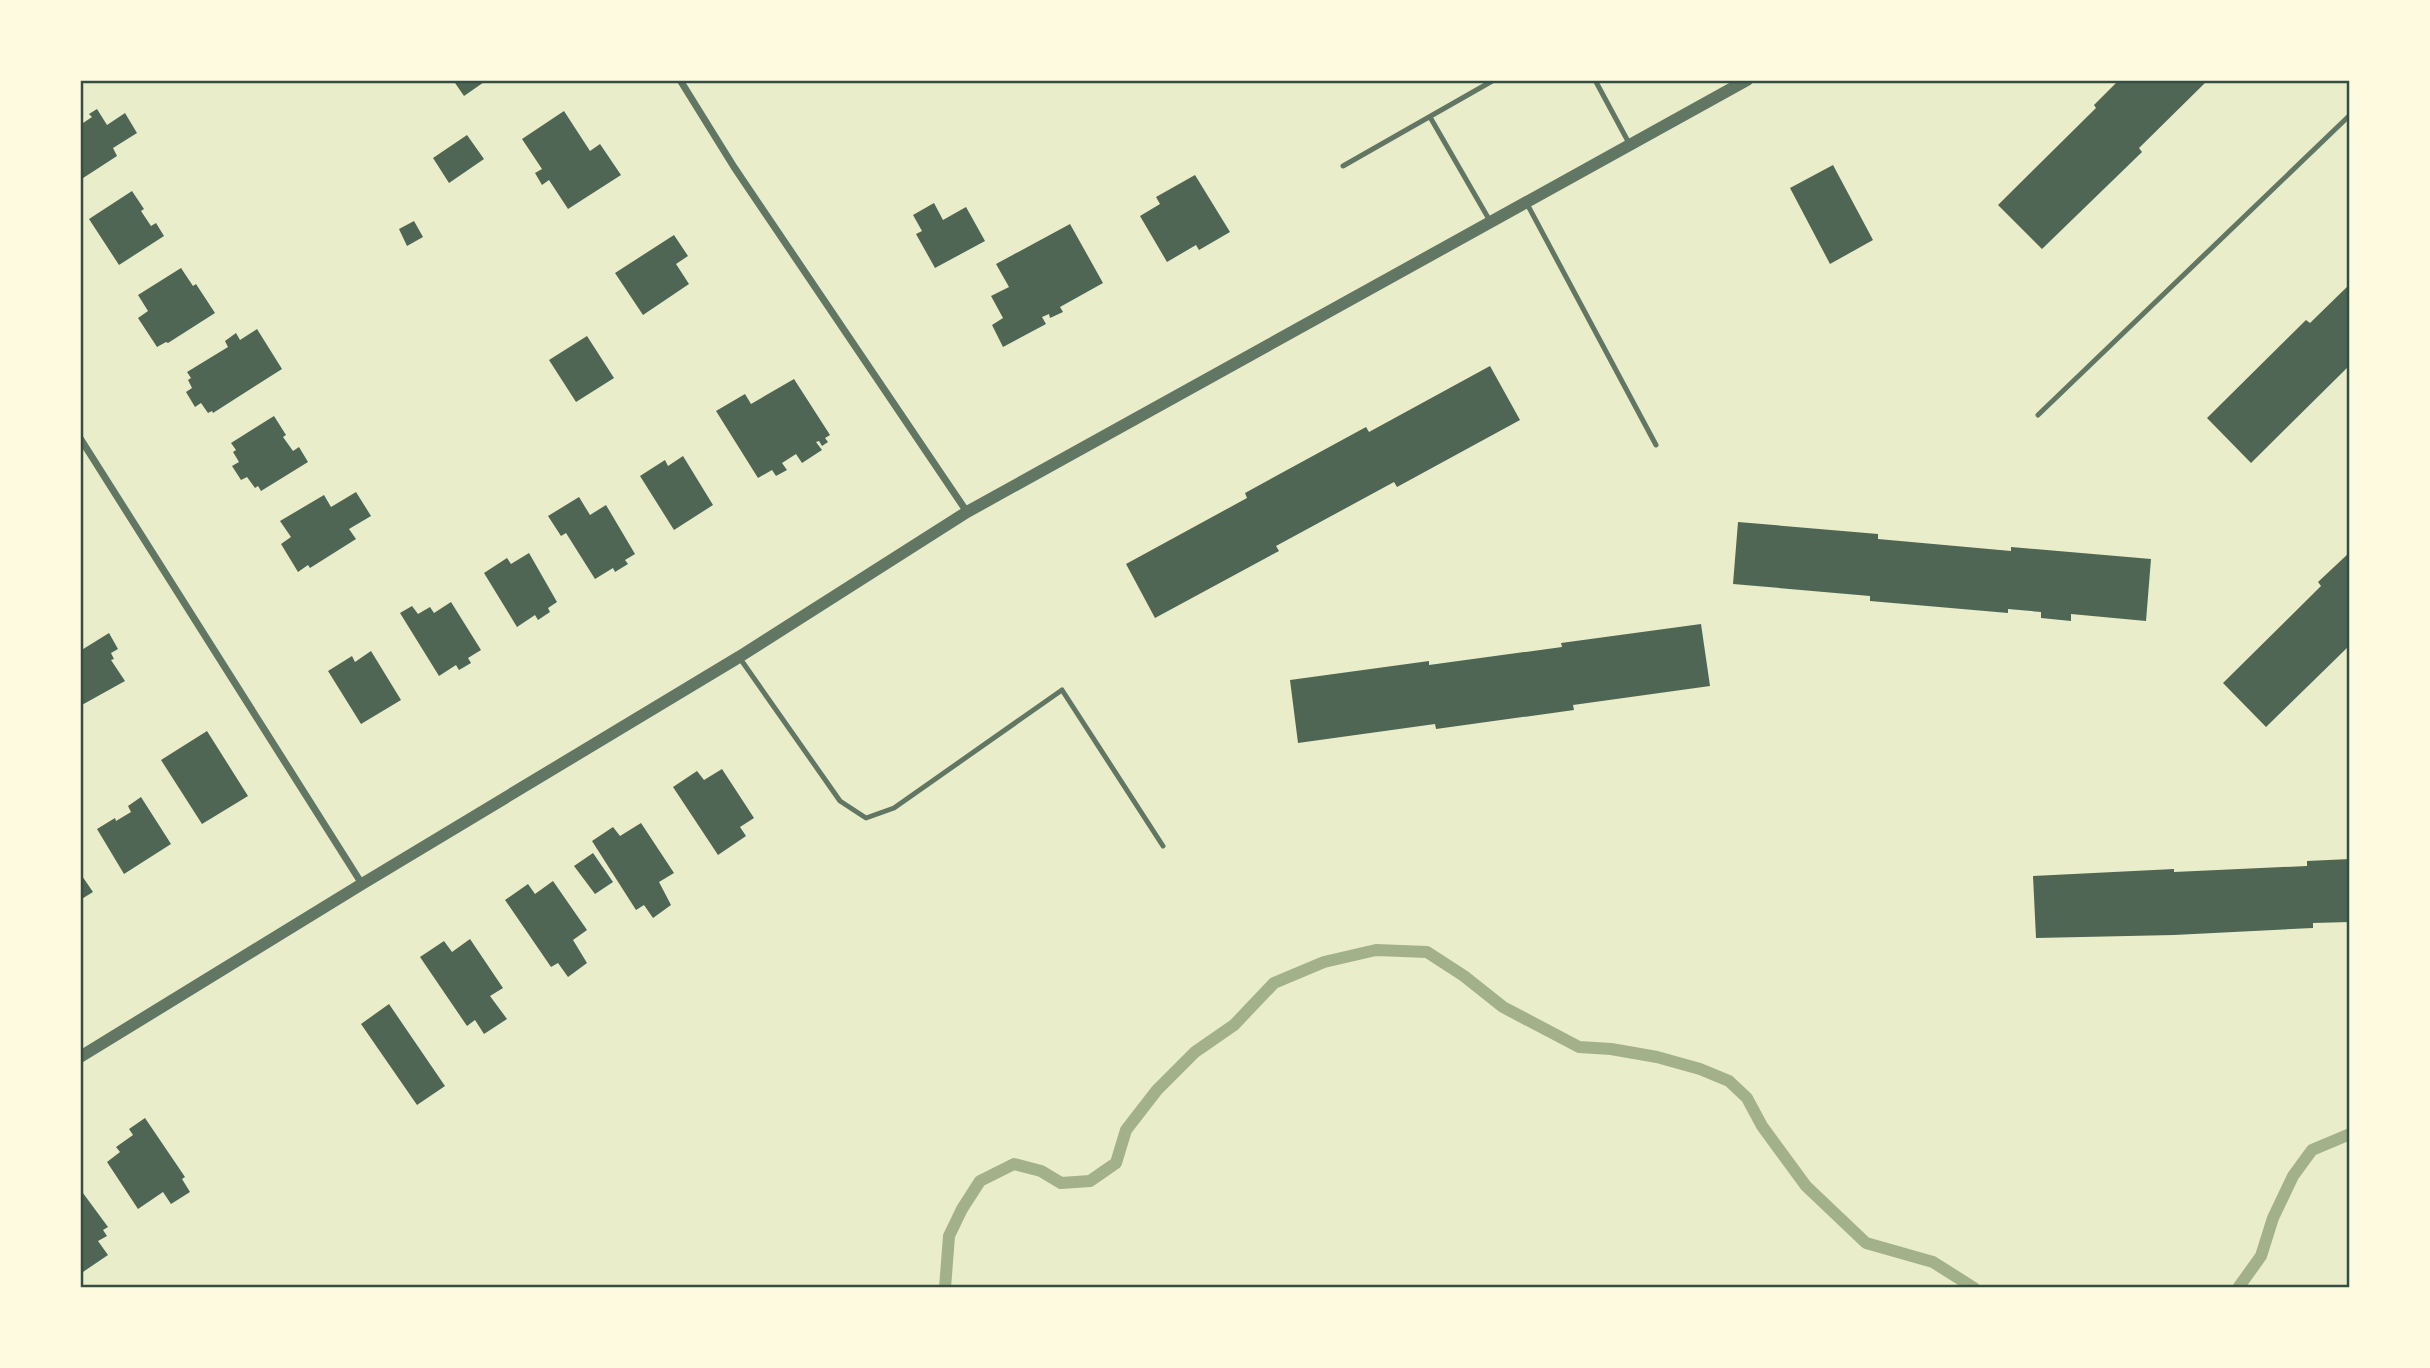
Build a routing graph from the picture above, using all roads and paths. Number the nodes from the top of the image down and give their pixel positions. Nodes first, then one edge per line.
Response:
1 (680, 80) edge
2 (1494, 80) edge
3 (1595, 80) edge
4 (1747, 80) edge
5 (2350, 115) edge
6 (1430, 117) junction
7 (1630, 145) junction
8 (1343, 166) dead end
9 (1526, 202) junction
10 (1490, 221) junction
11 (2038, 415) dead end
12 (80, 438) edge
13 (1656, 445) dead end
14 (967, 512) junction
15 (739, 657) junction
16 (1163, 846) dead end
17 (362, 884) junction
18 (80, 1057) edge

1 - 14 street
2 - 6 lane
3 - 7 lane
4 - 7 street
5 - 11 lane
6 - 8 lane
6 - 10 lane
7 - 9 street
9 - 10 street
9 - 13 lane
10 - 14 street
12 - 17 street
14 - 15 street
15 - 16 lane
15 - 17 street
17 - 18 street

